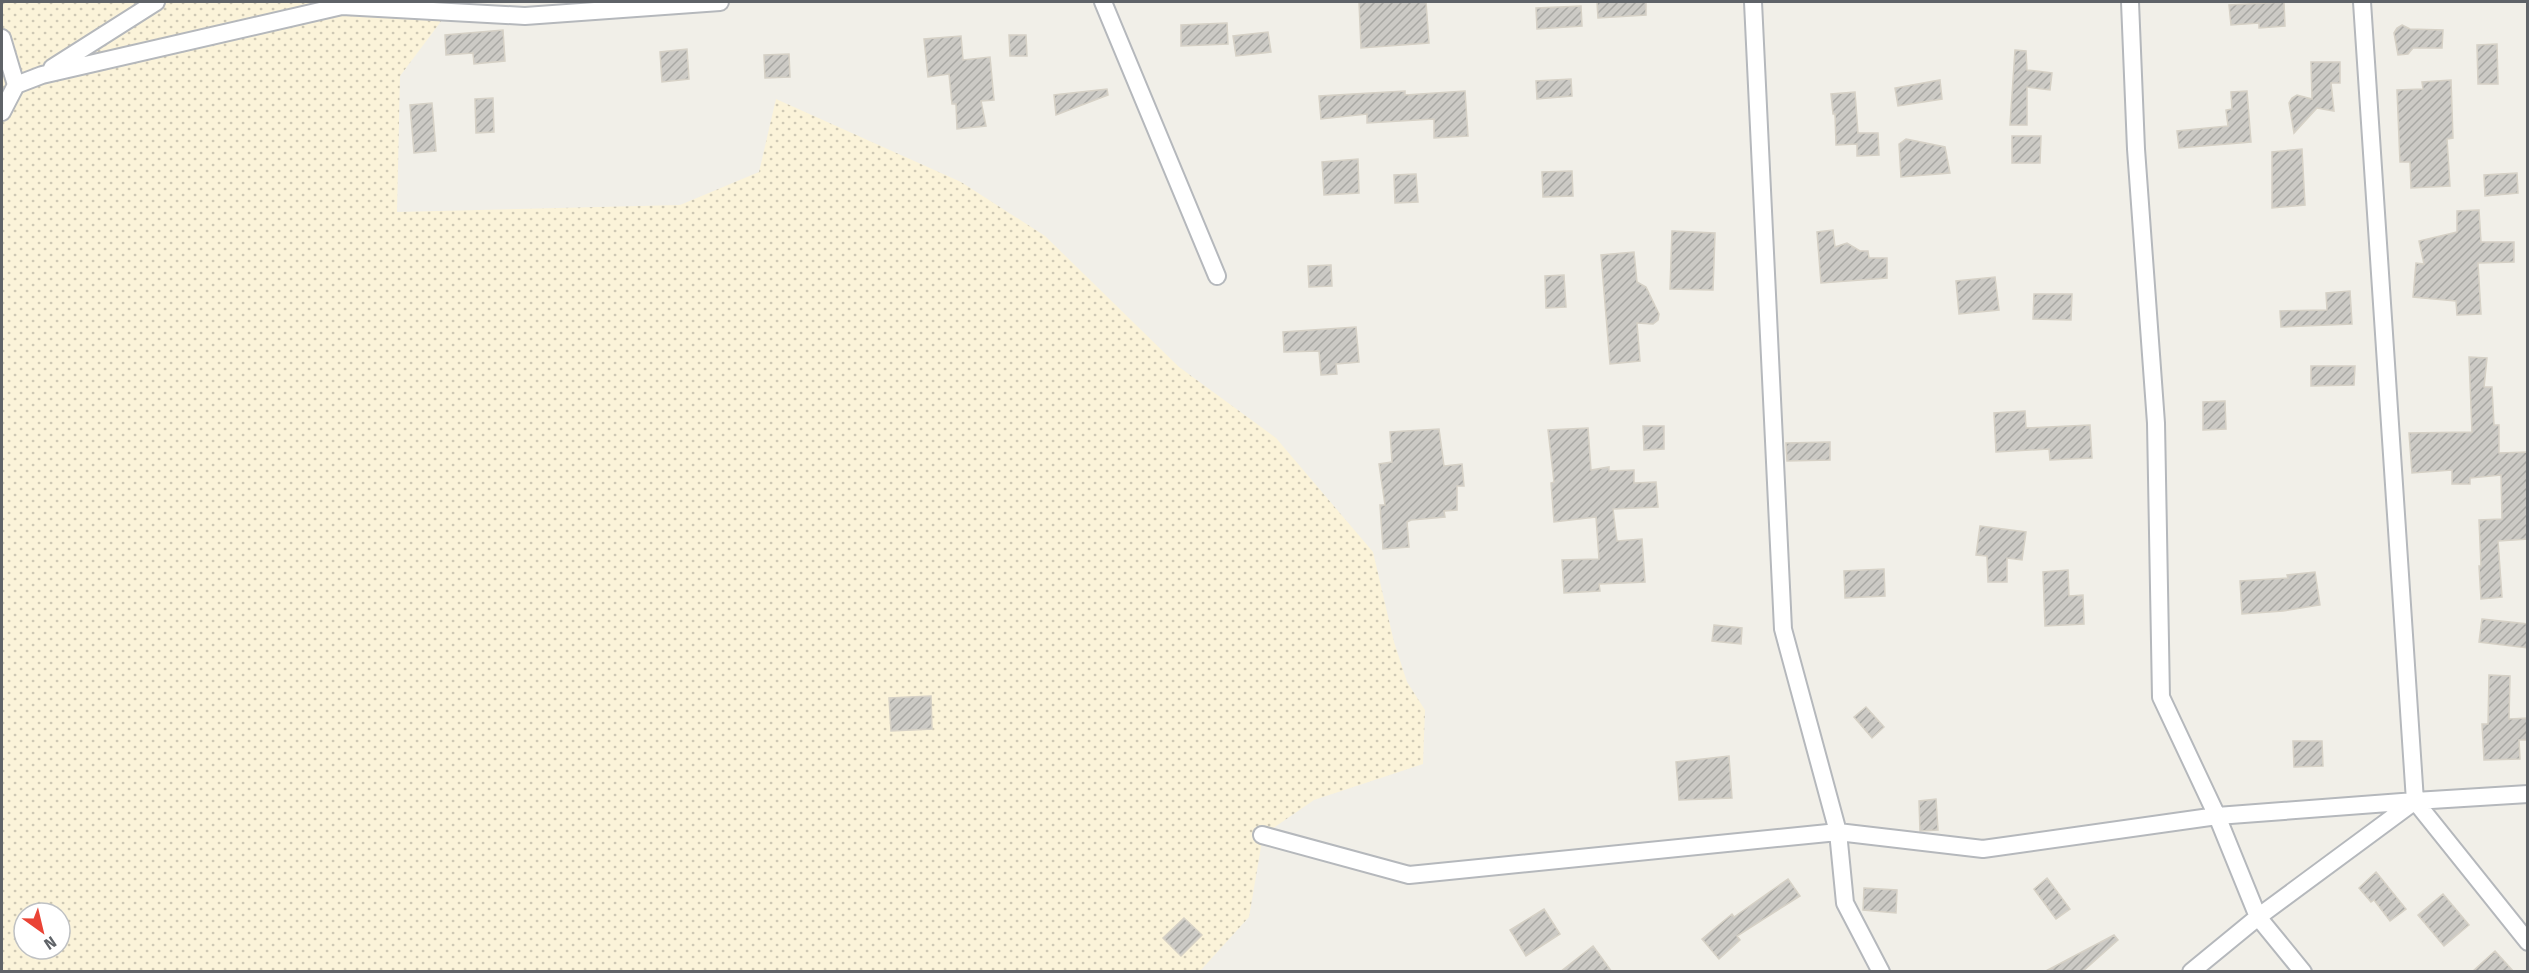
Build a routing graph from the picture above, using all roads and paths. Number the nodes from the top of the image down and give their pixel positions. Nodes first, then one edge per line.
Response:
1 (156, 2) edge
2 (720, 2) edge
3 (1104, 2) edge
4 (1753, 2) edge
5 (2130, 2) edge
6 (2362, 2) edge
7 (2, 38) edge
8 (42, 75) junction
9 (16, 85) junction
10 (2, 112) edge
11 (1217, 276) dead end
12 (2528, 794) edge
13 (2415, 801) junction
14 (2217, 816) junction
15 (1838, 832) junction
16 (1262, 835) dead end
17 (2258, 916) junction
18 (2528, 942) edge
19 (1881, 972) edge
20 (2191, 972) edge
21 (2302, 972) edge

1 - 8 street
2 - 8 street
3 - 11 street
4 - 15 street
5 - 14 street
6 - 13 street
7 - 9 street
8 - 9 street
9 - 10 street
12 - 13 street
13 - 14 street
13 - 17 street
13 - 18 street
14 - 15 street
14 - 17 street
15 - 16 street
15 - 19 street
17 - 20 street
17 - 21 street

